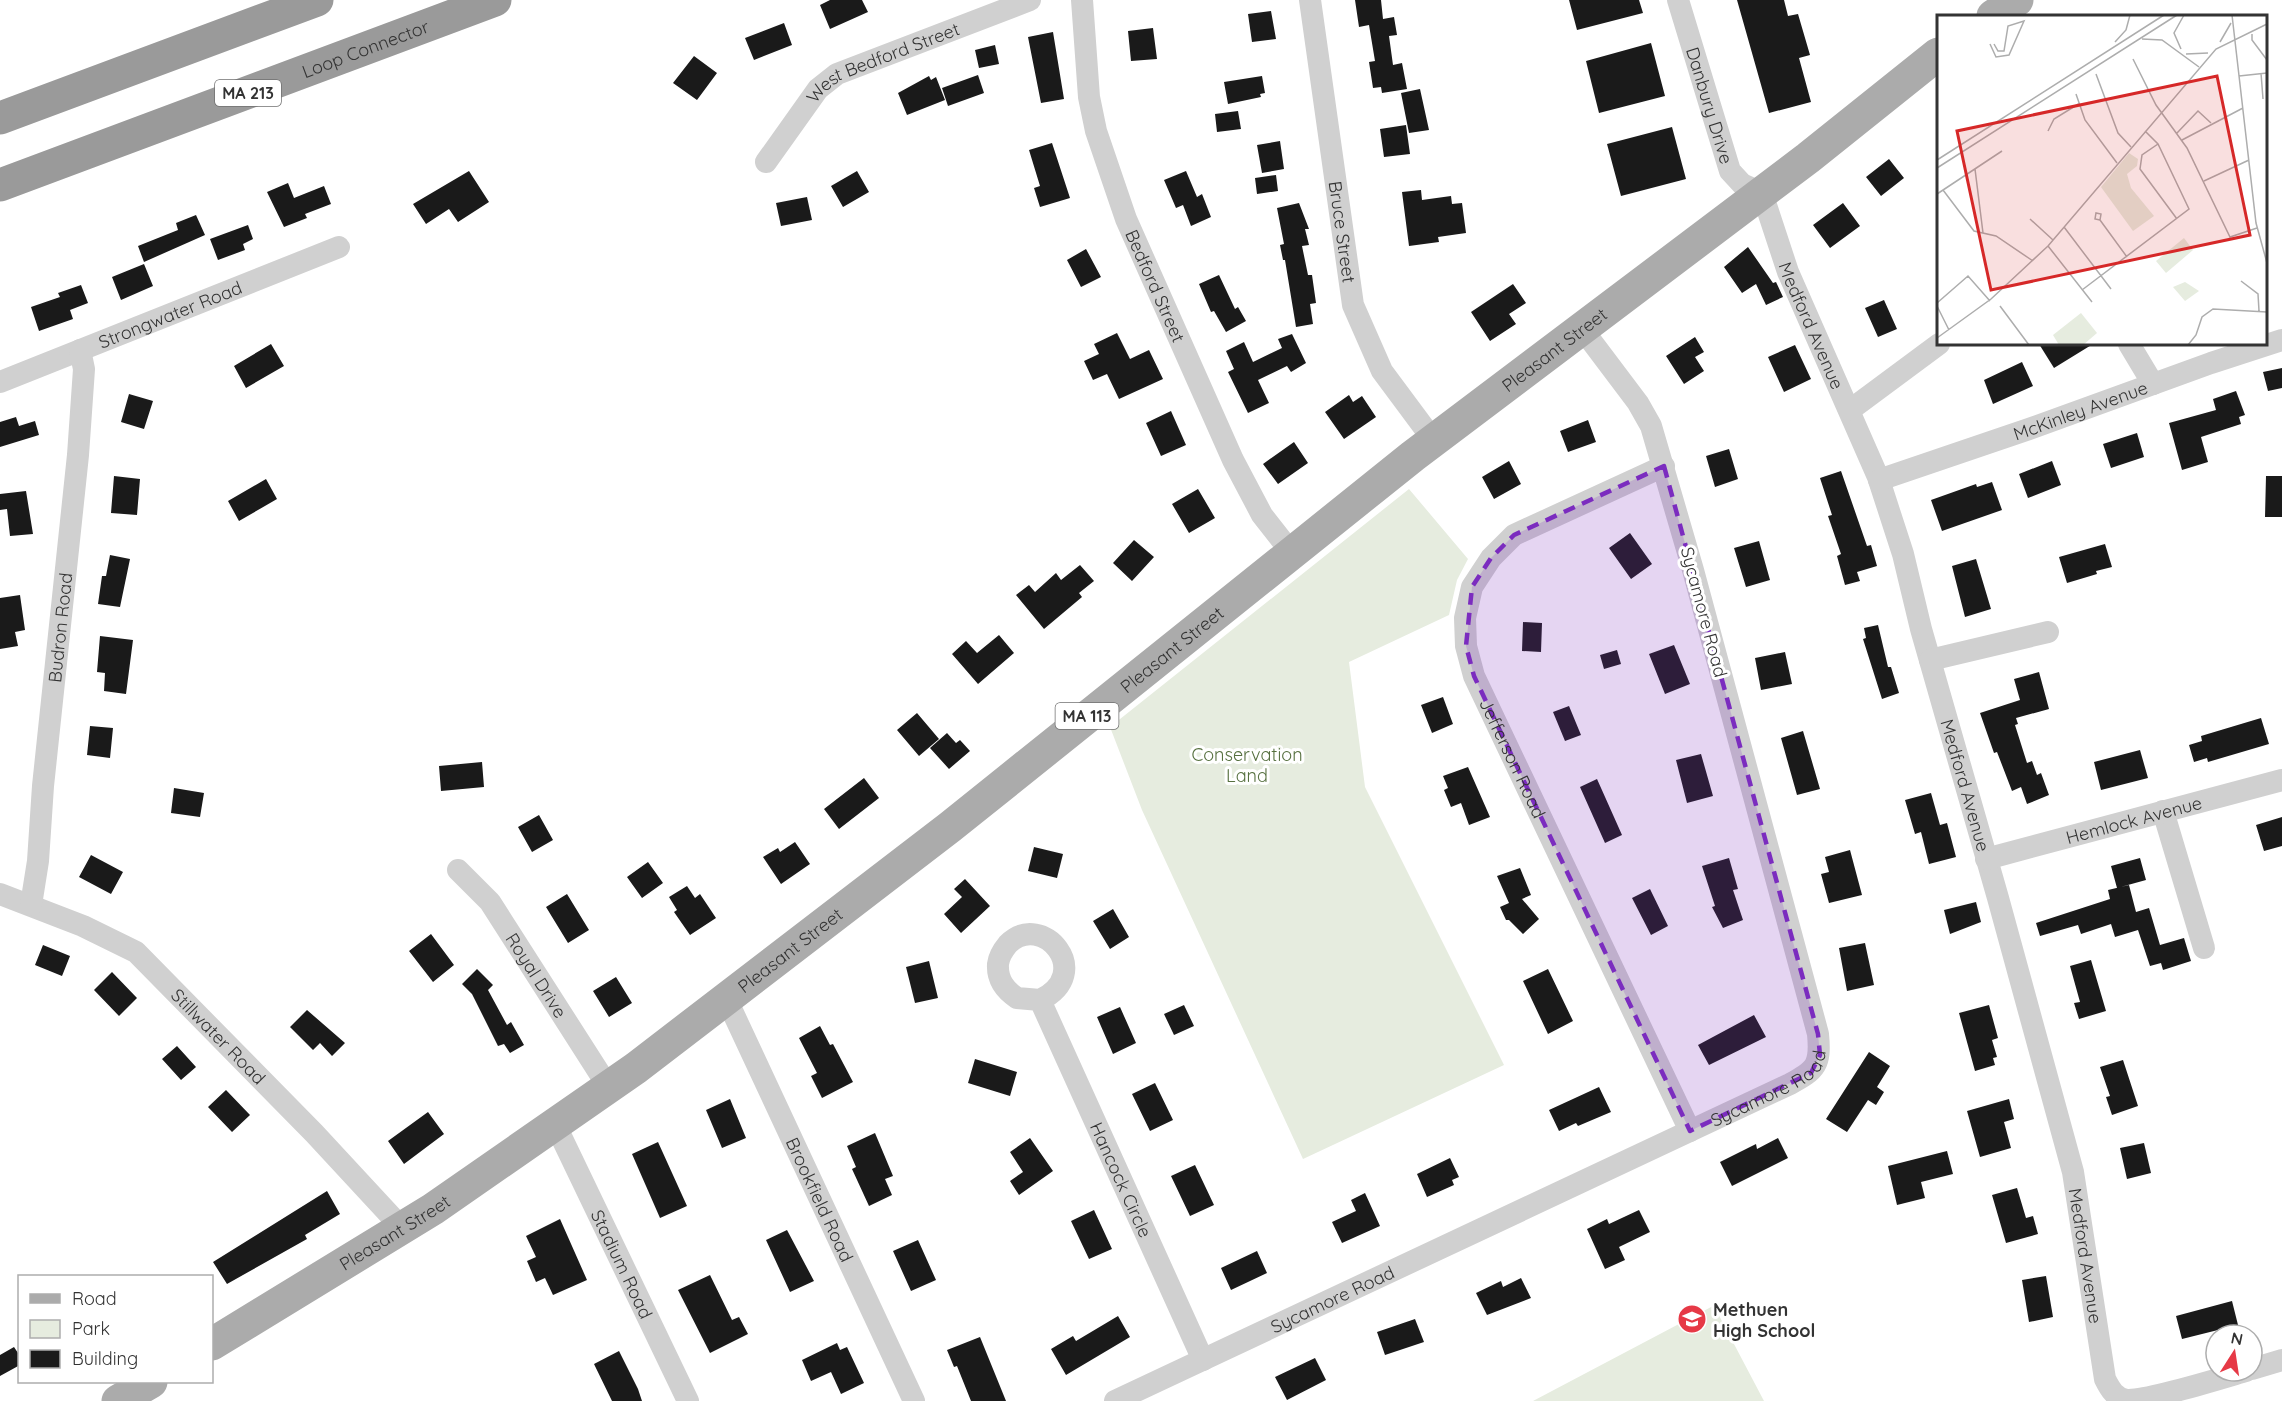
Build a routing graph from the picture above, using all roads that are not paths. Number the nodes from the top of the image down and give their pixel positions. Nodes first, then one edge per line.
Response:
1 (317, 0) edge
2 (495, 0) edge
3 (1030, 0) edge
4 (1082, 0) edge
5 (1310, 0) edge
6 (1678, 0) edge
7 (1992, 0) edge
8 (2017, 0) edge
9 (1978, 15) edge
10 (1994, 15) edge
11 (1937, 55) edge
12 (0, 118) edge
13 (766, 162) dead end
14 (0, 185) edge
15 (1762, 193) junction
16 (339, 247) dead end
17 (1583, 330) junction
18 (2282, 340) edge
19 (1938, 345) edge
20 (2130, 345) edge
21 (80, 350) junction
22 (0, 382) edge
23 (2153, 384) junction
24 (1850, 410) junction
25 (1434, 441) junction
26 (1664, 466) junction
27 (1879, 480) junction
28 (1291, 552) junction
29 (2048, 632) dead end
30 (1930, 660) junction
31 (2282, 780) edge
32 (2163, 811) junction
33 (1986, 859) junction
34 (458, 870) dead end
35 (0, 894) edge
36 (31, 905) junction
37 (2204, 948) dead end
38 (727, 1000) junction
39 (1040, 1000) dead end
40 (609, 1088) junction
41 (556, 1126) junction
42 (1690, 1131) junction
43 (402, 1228) junction
44 (213, 1343) edge
45 (1203, 1360) junction
46 (2282, 1360) edge
47 (2264, 1365) edge
48 (149, 1383) edge
49 (2204, 1383) edge
50 (118, 1401) edge
51 (688, 1401) edge
52 (914, 1401) edge
53 (1115, 1401) edge

1 - 12 highway
2 - 14 highway, Loop Connector / MA 213
3 - 13 street, West Bedford Street
4 - 28 street, Bedford Street
5 - 25 street, Bruce Street
6 - 15 street, Danbury Drive
7 - 9 main road
8 - 10 main road
11 - 15 main road, Pleasant Street / MA 113
15 - 17 main road, Pleasant Street / MA 113
15 - 24 street, Medford Avenue
16 - 21 street, Strongwater Road
17 - 25 main road, Pleasant Street / MA 113
17 - 26 street, Sycamore Road
18 - 23 street, McKinley Avenue
19 - 24 street
20 - 23 street
21 - 22 street, Strongwater Road
21 - 36 street, Budron Road
23 - 27 street, McKinley Avenue
24 - 27 street, Medford Avenue
25 - 28 main road, Pleasant Street / MA 113
26 - 42 street, Sycamore Road
26 - 42 street, Jefferson Road
27 - 30 street, Medford Avenue
28 - 38 main road, Pleasant Street / MA 113
29 - 30 street
30 - 33 street, Medford Avenue
31 - 32 street, Hemlock Avenue
32 - 33 street, Hemlock Avenue
32 - 37 street
33 - 49 street, Medford Avenue
34 - 40 street, Royal Drive
35 - 36 street, Stillwater Road
36 - 43 street, Stillwater Road
38 - 40 main road, Pleasant Street / MA 113
38 - 52 street, Brookfield Road
39 - 45 street, Hancock Circle
40 - 41 main road, Pleasant Street / MA 113
41 - 43 main road, Pleasant Street / MA 113
41 - 51 street, Stadium Road
42 - 45 street, Sycamore Road
43 - 44 main road, Pleasant Street / MA 113
45 - 53 street, Sycamore Road
46 - 47 street
48 - 50 main road

